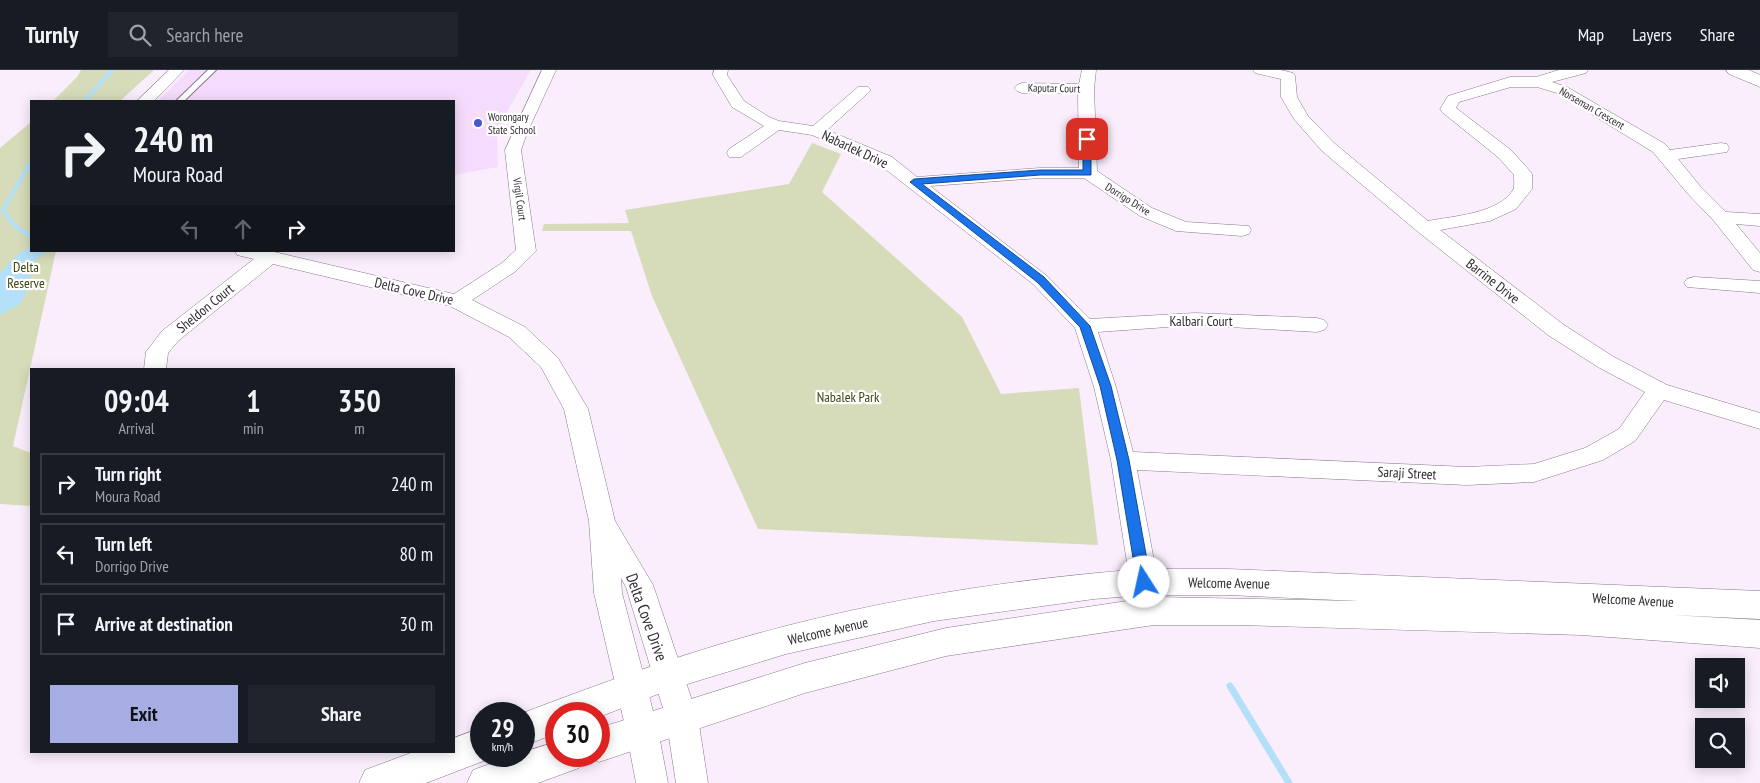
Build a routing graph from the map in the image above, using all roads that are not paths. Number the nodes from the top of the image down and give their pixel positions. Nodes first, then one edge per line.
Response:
1 (177, 70) edge
2 (212, 70) edge
3 (549, 70) edge
4 (721, 70) edge
5 (1089, 70) edge
6 (1260, 70) edge
7 (1581, 70) edge
8 (1735, 70) edge
9 (1291, 73) edge
10 (1538, 82) junction
11 (1760, 82) edge
12 (1022, 88) dead end
13 (1086, 89) junction
14 (863, 90) dead end
15 (146, 100) edge
16 (181, 100) edge
17 (776, 124) junction
18 (816, 131) junction
19 (1721, 148) dead end
20 (735, 153) dead end
21 (1667, 156) junction
22 (1088, 173) junction
23 (914, 182) junction
24 (1721, 217) junction
25 (1760, 220) edge
26 (1424, 227) junction
27 (1242, 230) dead end
28 (248, 252) edge
29 (269, 257) junction
30 (1760, 266) edge
31 (1694, 283) dead end
32 (1760, 286) edge
33 (457, 301) junction
34 (1317, 325) dead end
35 (1085, 326) junction
36 (155, 368) edge
37 (1660, 390) junction
38 (1760, 422) edge
39 (1123, 460) junction
40 (602, 521) junction
41 (1149, 596) junction
42 (1760, 605) edge
43 (1760, 634) edge
44 (668, 675) junction
45 (632, 688) junction
46 (595, 702) edge
47 (682, 718) junction
48 (642, 730) junction
49 (610, 741) edge
50 (470, 749) edge
51 (545, 763) edge
52 (378, 783) edge
53 (486, 783) edge
54 (652, 783) edge
55 (692, 783) edge

1 - 15 street
2 - 16 lane
3 - 33 street, Virgil Court
4 - 17 street, Nabarlek Drive
5 - 13 street
6 - 9 street
7 - 10 street
8 - 11 street
9 - 26 street, Barrine Drive
10 - 21 street, Norseman Crescent
10 - 26 street, Norseman Crescent
12 - 13 street, Kaputar Court
13 - 22 street
14 - 18 street
17 - 18 street, Nabarlek Drive
17 - 20 street
18 - 23 street, Nabarlek Drive
19 - 21 street
21 - 24 street, Norseman Crescent
22 - 23 street
22 - 27 street, Dorrigo Drive
23 - 35 street, Nabarlek Drive
24 - 25 street
24 - 30 street, Norseman Crescent
26 - 37 street, Barrine Drive
28 - 29 street, Delta Cove Drive
29 - 33 street, Delta Cove Drive
29 - 36 street, Sheldon Court
31 - 32 street
33 - 40 street, Delta Cove Drive
34 - 35 street, Kalbari Court
35 - 39 street, Nabarlek Drive
37 - 38 street, Barrine Drive
37 - 39 street, Saraji Street
39 - 41 street, Nabarlek Drive
40 - 44 street, Delta Cove Drive
40 - 45 street, Delta Cove Drive
41 - 42 street, Welcome Avenue
41 - 43 street, Welcome Avenue
41 - 44 street, Welcome Avenue
41 - 47 street, Welcome Avenue
44 - 45 street, Welcome Avenue
44 - 47 street, Delta Cove Drive
45 - 46 street, Welcome Avenue
45 - 48 street, Delta Cove Drive
47 - 48 street, Welcome Avenue
47 - 55 street, Delta Cove Drive
48 - 49 street, Welcome Avenue
48 - 54 street, Delta Cove Drive
50 - 52 street
51 - 53 street

